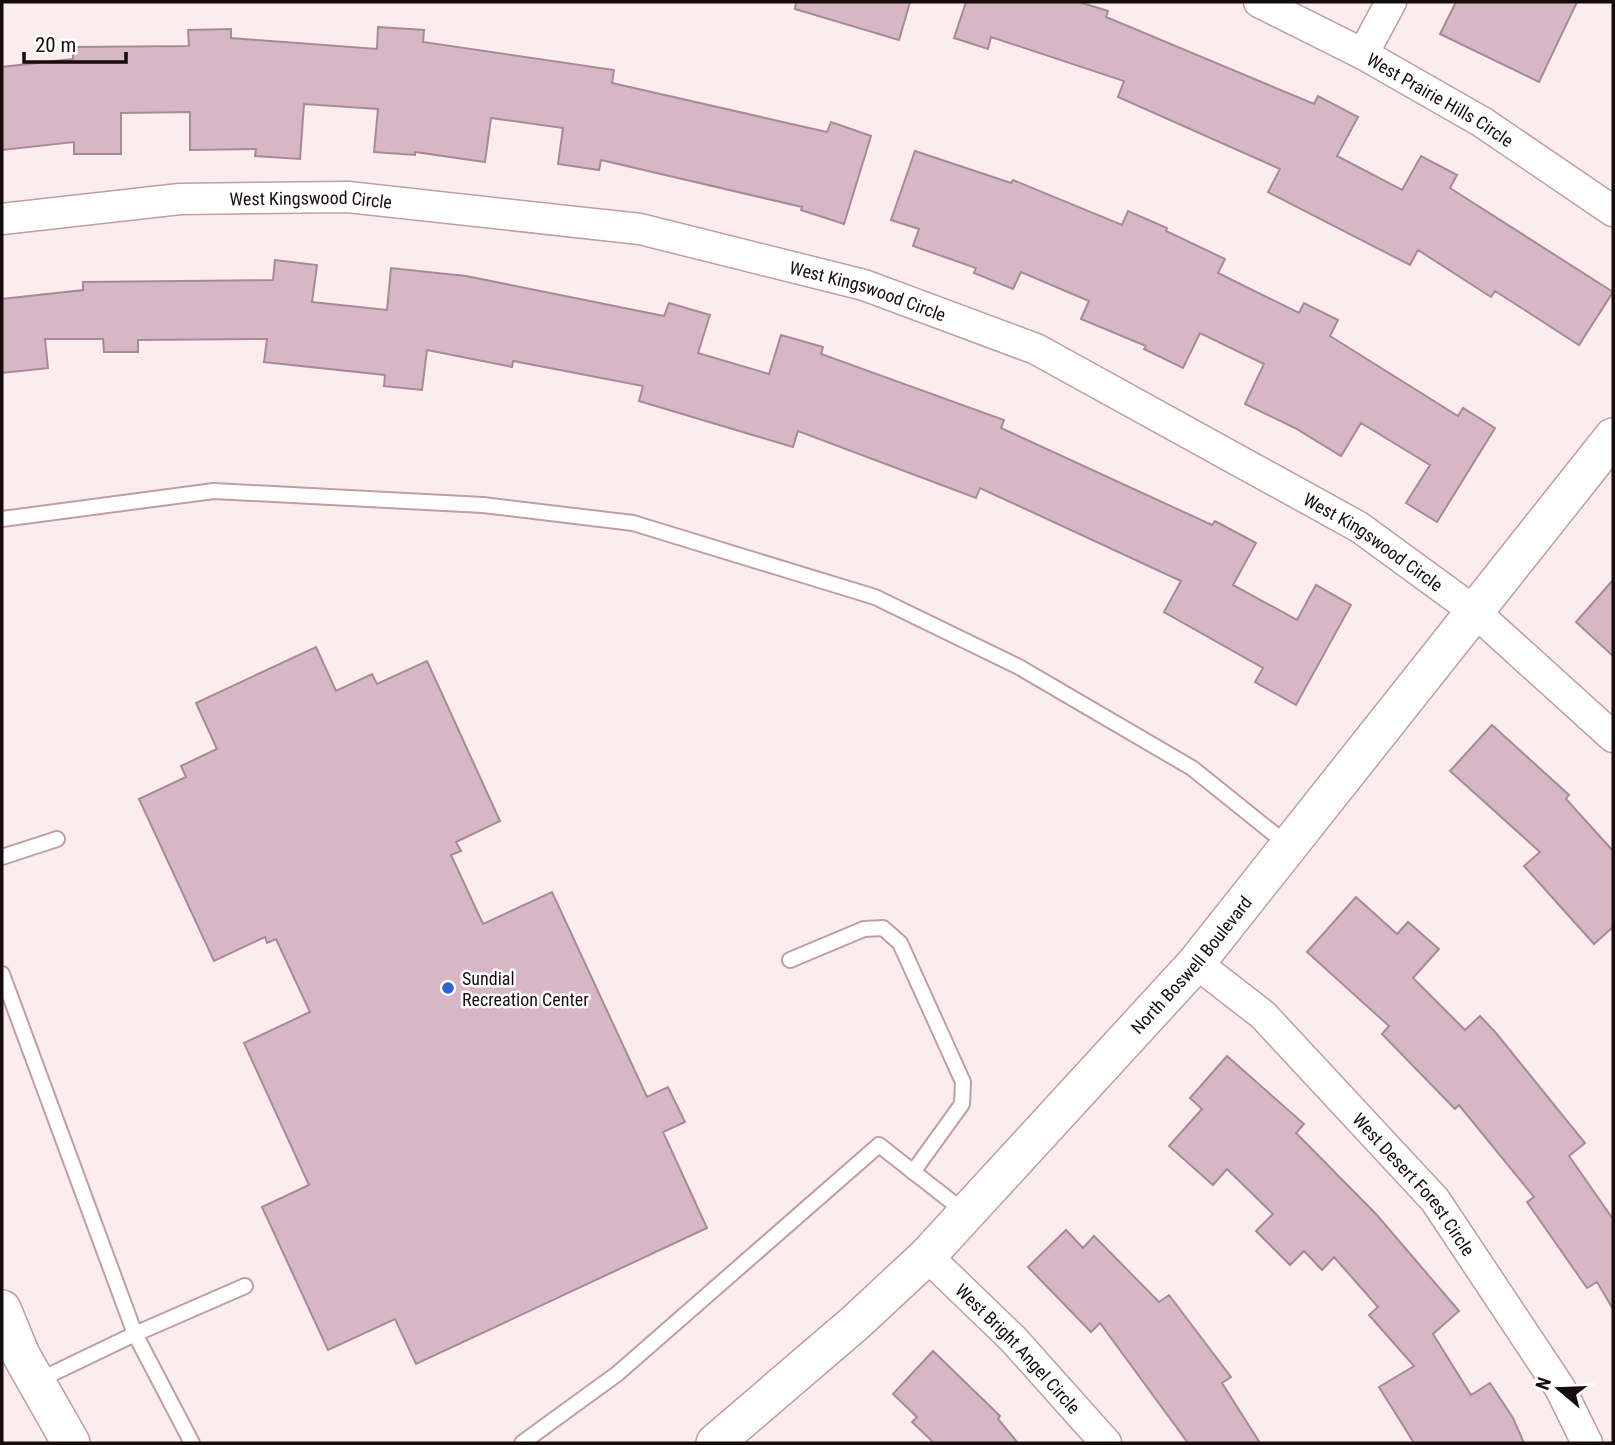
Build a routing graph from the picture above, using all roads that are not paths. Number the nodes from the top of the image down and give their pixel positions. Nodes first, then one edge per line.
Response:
1 (1259, 2) edge
2 (1391, 2) edge
3 (1363, 54) junction
4 (1613, 211) edge
5 (2, 219) edge
6 (1613, 437) edge
7 (2, 519) edge
8 (1475, 611) junction
9 (1613, 737) edge
10 (57, 839) dead end
11 (1289, 845) junction
12 (2, 857) edge
13 (790, 960) dead end
14 (1196, 963) junction
15 (2, 974) edge
16 (913, 1172) junction
17 (968, 1214) junction
18 (927, 1256) junction
19 (245, 1286) dead end
20 (2, 1309) edge
21 (135, 1334) junction
22 (36, 1381) junction
23 (71, 1443) edge
24 (192, 1443) edge
25 (523, 1443) edge
26 (715, 1443) edge
27 (1106, 1443) edge
28 (1587, 1443) edge

1 - 3 street, West Prairie Hills Circle
2 - 3 street
3 - 4 street, West Prairie Hills Circle
5 - 8 street, West Kingswood Circle
6 - 8 street, North Boswell Boulevard
7 - 11 lane
8 - 9 street, West Kingswood Circle
8 - 11 street, North Boswell Boulevard
10 - 12 lane
11 - 14 street, North Boswell Boulevard
13 - 16 lane
14 - 17 street, North Boswell Boulevard
14 - 28 street, West Desert Forest Circle
15 - 21 lane
16 - 17 lane
16 - 25 lane
17 - 18 street, North Boswell Boulevard
18 - 26 street, North Boswell Boulevard
18 - 27 street, West Bright Angel Circle
19 - 21 lane
20 - 22 street
21 - 22 lane
21 - 24 lane
22 - 23 street

